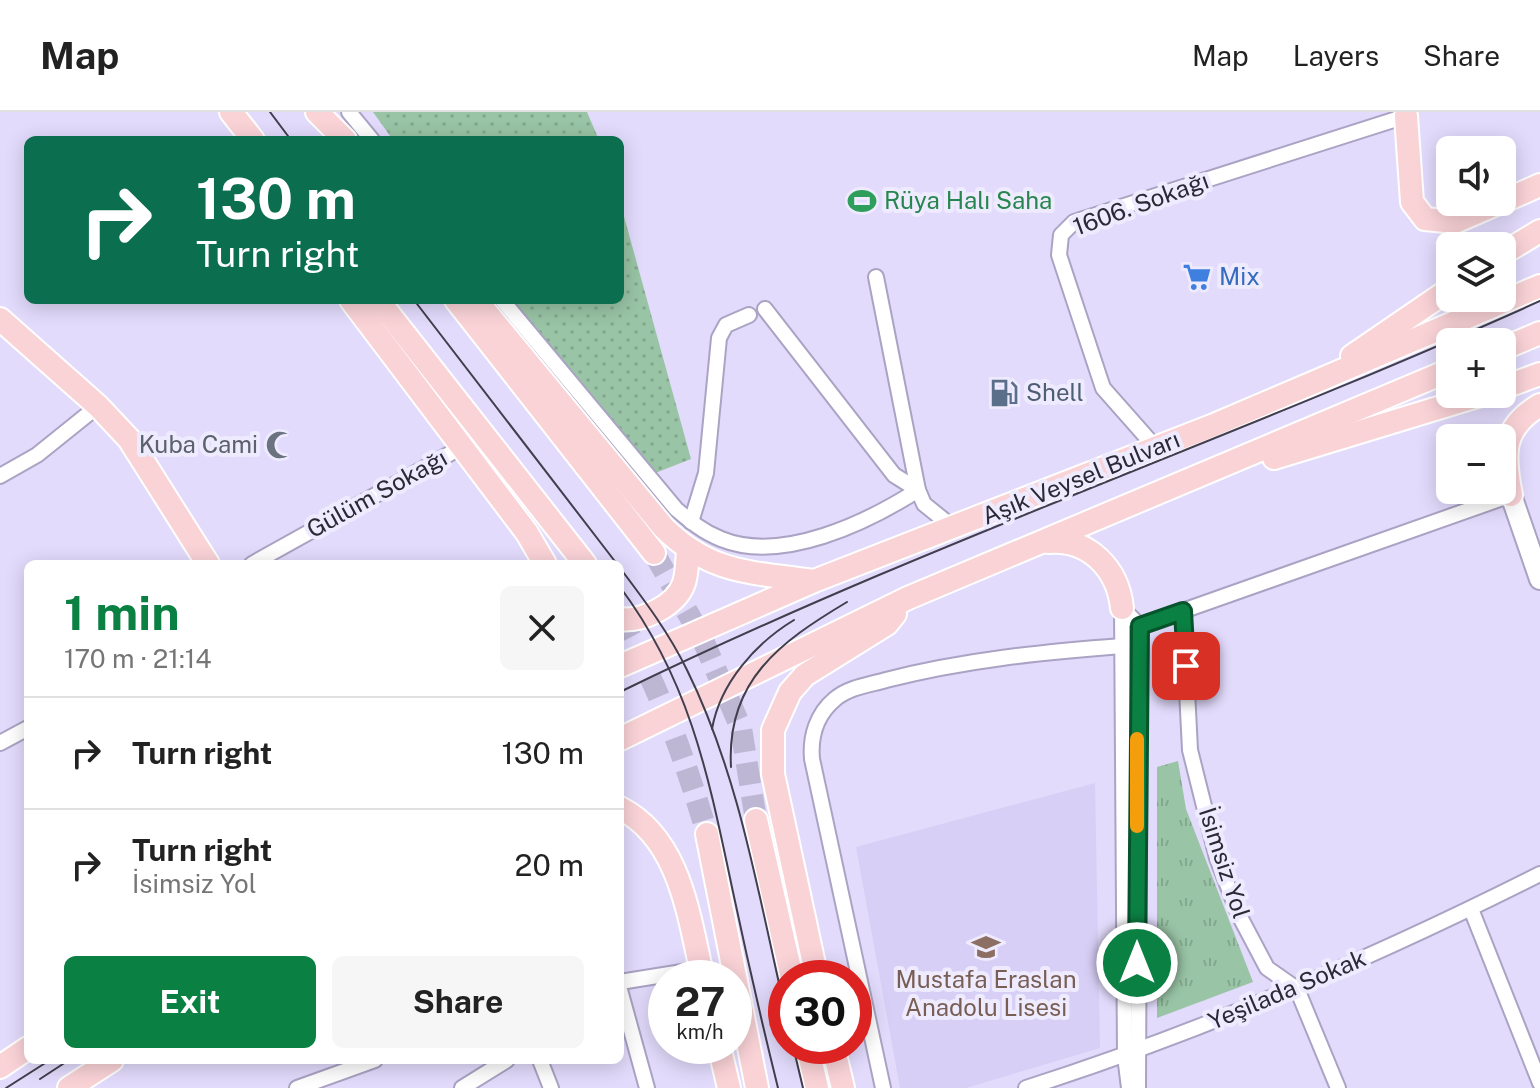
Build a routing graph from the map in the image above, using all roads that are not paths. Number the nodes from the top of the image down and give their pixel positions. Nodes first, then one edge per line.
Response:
1 (230, 112) edge
2 (309, 112) edge
3 (317, 112) edge
4 (349, 112) edge
5 (1406, 114) edge
6 (242, 136) edge
7 (250, 136) edge
8 (328, 136) edge
9 (341, 136) edge
10 (369, 136) edge
11 (1540, 185) edge
12 (1516, 196) edge
13 (1469, 216) edge
14 (1540, 231) edge
15 (1516, 246) edge
16 (876, 277) dead end
17 (1540, 286) edge
18 (1436, 299) edge
19 (354, 304) edge
20 (381, 304) edge
21 (459, 304) edge
22 (479, 304) edge
23 (505, 304) edge
24 (765, 309) dead end
25 (749, 315) dead end
26 (0, 319) edge
27 (1540, 333) edge
28 (1516, 343) edge
29 (1540, 374) edge
30 (1436, 376) edge
31 (1516, 383) edge
32 (1311, 384) junction
33 (1540, 405) edge
34 (98, 406) junction
35 (1437, 408) edge
36 (1516, 426) edge
37 (460, 448) junction
38 (1156, 448) junction
39 (0, 476) edge
40 (918, 490) junction
41 (1165, 490) junction
42 (1486, 504) edge
43 (1514, 504) edge
44 (691, 522) junction
45 (955, 529) junction
46 (1043, 542) junction
47 (688, 551) junction
48 (654, 553) tunnel mouth
49 (205, 560) edge
50 (259, 560) edge
51 (543, 560) edge
52 (582, 560) edge
53 (1540, 579) edge
54 (814, 581) junction
55 (908, 598) junction
56 (1122, 608) junction
57 (1183, 611) junction
58 (624, 620) edge
59 (1140, 626) junction
60 (1122, 646) junction
61 (624, 664) edge
62 (24, 730) edge
63 (624, 737) edge
64 (0, 743) edge
65 (624, 811) edge
66 (756, 820) tunnel mouth
67 (707, 834) tunnel mouth
68 (1540, 874) edge
69 (1471, 909) junction
70 (699, 960) edge
71 (788, 960) edge
72 (813, 960) edge
73 (648, 979) edge
74 (624, 982) edge
75 (1297, 989) junction
76 (624, 1005) edge
77 (24, 1051) edge
78 (1131, 1055) junction
79 (106, 1064) edge
80 (364, 1064) edge
81 (501, 1064) edge
82 (542, 1064) edge
83 (723, 1064) edge
84 (811, 1064) edge
85 (837, 1064) edge
86 (0, 1067) edge
87 (1540, 1083) edge
88 (69, 1088) edge
89 (297, 1088) edge
90 (462, 1088) edge
91 (551, 1088) edge
92 (647, 1088) edge
93 (729, 1088) edge
94 (757, 1088) edge
95 (817, 1088) edge
96 (843, 1088) edge
97 (883, 1088) edge
98 (1026, 1088) edge
99 (1129, 1088) edge
100 (1138, 1088) edge
101 (1338, 1088) edge

1 - 6 main road
1 - 7 main road
2 - 8 main road
3 - 9 main road
4 - 10 street
5 - 13 main road
5 - 38 street, 1606. Sokağı
11 - 12 main road
14 - 15 main road
16 - 40 street
17 - 32 main road, Aşık Veysel Bulvarı
18 - 32 main road
19 - 37 main road
20 - 52 main road
21 - 48 main road
22 - 47 main road
23 - 44 street
24 - 40 street
25 - 44 street
26 - 34 main road
27 - 28 main road
29 - 31 main road
30 - 41 main road, Aşık Veysel Bulvarı
32 - 38 main road, Aşık Veysel Bulvarı
33 - 36 main road
34 - 39 street
34 - 49 main road
35 - 41 main road
37 - 50 street, Gülüm Sokağı
37 - 51 main road
38 - 45 main road, Aşık Veysel Bulvarı
40 - 44 street
40 - 45 street
41 - 46 main road, Aşık Veysel Bulvarı
42 - 57 street
43 - 53 main road
45 - 54 main road, Aşık Veysel Bulvarı
46 - 55 main road, Aşık Veysel Bulvarı
46 - 56 main road
47 - 54 main road
47 - 58 main road
54 - 61 main road, Aşık Veysel Bulvarı
55 - 63 main road, Aşık Veysel Bulvarı
55 - 72 main road
56 - 59 street
56 - 60 street
57 - 59 street
57 - 75 street, İsimsiz Yol
59 - 78 street
60 - 78 street
60 - 97 street
62 - 64 street
65 - 70 main road
66 - 71 main road
67 - 94 main road
68 - 69 street, Yeşilada Sokak
69 - 75 street, Yeşilada Sokak
69 - 87 street
73 - 74 street
75 - 78 street, Yeşilada Sokak
75 - 101 street
76 - 92 street
77 - 86 main road
78 - 98 street, Yeşilada Sokak
78 - 99 street
78 - 100 street
79 - 88 main road
80 - 89 street
81 - 90 street
82 - 91 street
83 - 93 main road
84 - 95 main road
85 - 96 main road

